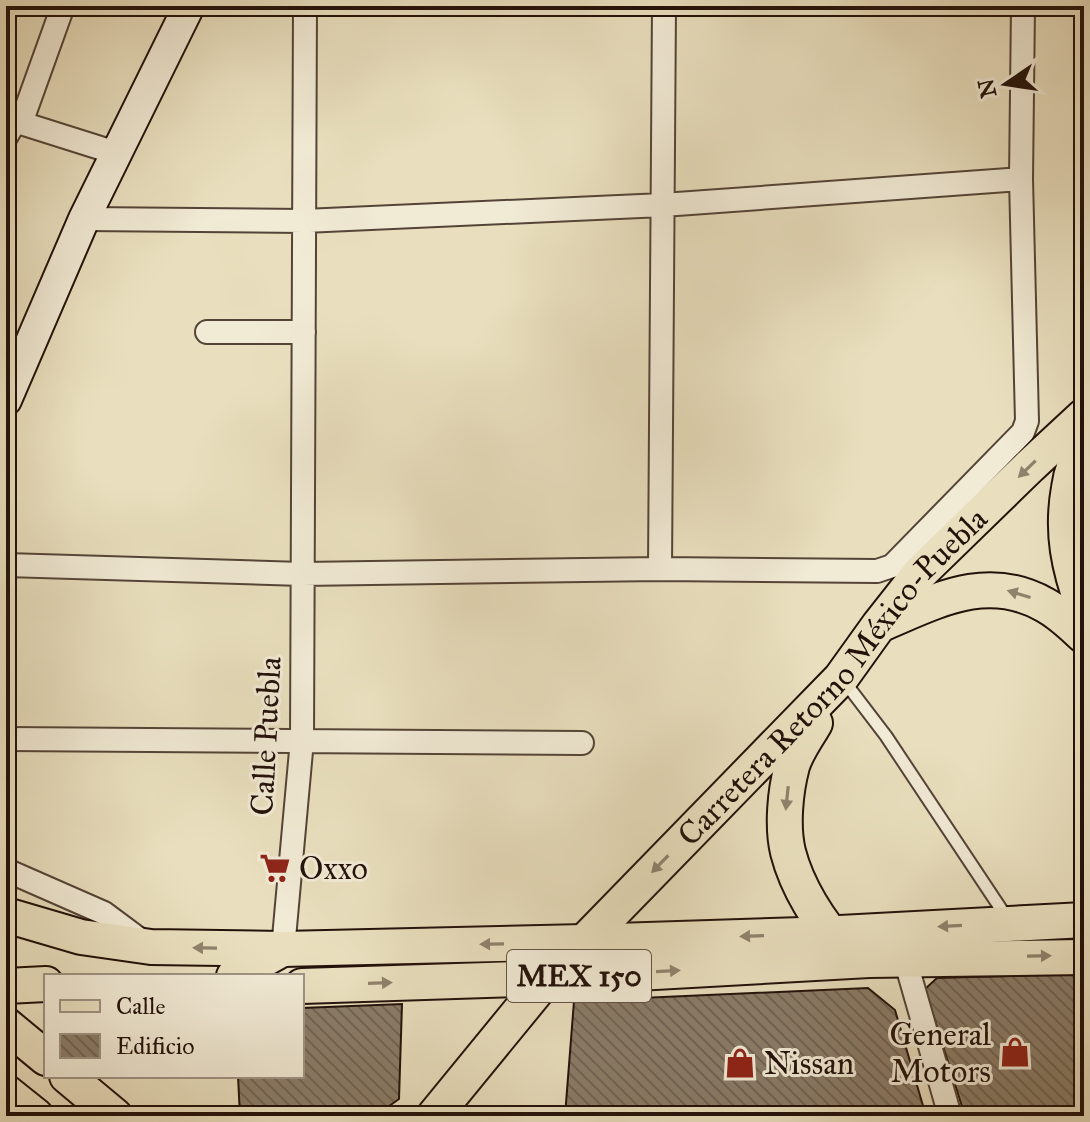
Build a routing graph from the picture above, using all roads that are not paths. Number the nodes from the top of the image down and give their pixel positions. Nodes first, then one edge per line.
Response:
1 (63, 6) edge
2 (189, 6) edge
3 (305, 6) edge
4 (664, 6) edge
5 (1023, 6) edge
6 (13, 125) edge
7 (6, 148) edge
8 (116, 153) junction
9 (1021, 179) junction
10 (663, 205) junction
11 (84, 219) junction
12 (304, 221) junction
13 (207, 332) dead end
14 (304, 332) junction
15 (6, 400) edge
16 (1084, 416) edge
17 (1084, 448) edge
18 (1075, 545) edge
19 (6, 565) edge
20 (660, 569) junction
21 (302, 574) junction
22 (1084, 610) edge
23 (879, 625) junction
24 (1084, 636) edge
25 (841, 678) junction
26 (6, 739) edge
27 (302, 740) junction
28 (582, 743) dead end
29 (6, 870) edge
30 (6, 915) edge
31 (1084, 920) edge
32 (1010, 923) junction
33 (830, 934) junction
34 (584, 942) junction
35 (151, 947) junction
36 (283, 949) junction
37 (1084, 957) edge
38 (905, 959) junction
39 (856, 960) junction
40 (238, 974) edge
41 (547, 978) junction
42 (44, 984) edge
43 (6, 986) edge
44 (304, 986) edge
45 (12, 1030) edge
46 (44, 1056) edge
47 (470, 1074) junction
48 (69, 1078) edge
49 (6, 1092) edge
50 (36, 1116) edge
51 (115, 1116) edge
52 (434, 1116) edge
53 (447, 1116) edge
54 (950, 1116) edge

1 - 6 street
2 - 8 main road
3 - 12 street, Calle Puebla
4 - 10 street
5 - 9 street
6 - 7 lane
6 - 8 street
8 - 11 main road
9 - 10 street
9 - 20 street
10 - 12 street
10 - 20 street
11 - 12 street
11 - 15 main road
12 - 14 street, Calle Puebla
13 - 14 street
14 - 21 street, Calle Puebla
16 -> 23 main road, Carretera Retorno México-Puebla
17 - 18 main road
18 - 22 main road
19 - 21 street
20 - 21 street
21 - 27 street, Calle Puebla
24 -> 23 main road
23 - 25 main road, Carretera Retorno México-Puebla
25 - 32 lane
25 -> 33 main road
25 -> 34 main road, Carretera Retorno México-Puebla
26 - 27 street
27 - 28 street
27 - 36 street, Calle Puebla
29 - 35 street
30 - 35 main road
31 - 32 main road, MEX 150
32 -> 33 main road, MEX 150
33 -> 34 main road, MEX 150
33 - 39 main road
34 -> 36 main road, MEX 150
36 -> 35 main road
36 - 40 main road, MEX 150
38 -> 37 main road, MEX 150
38 - 39 main road, MEX 150
38 - 54 street
41 -> 39 main road, MEX 150
44 -> 41 main road, MEX 150
41 - 47 main road
42 - 43 main road
45 - 46 main road
47 - 52 main road
47 - 53 main road
48 - 51 main road
49 - 50 main road

